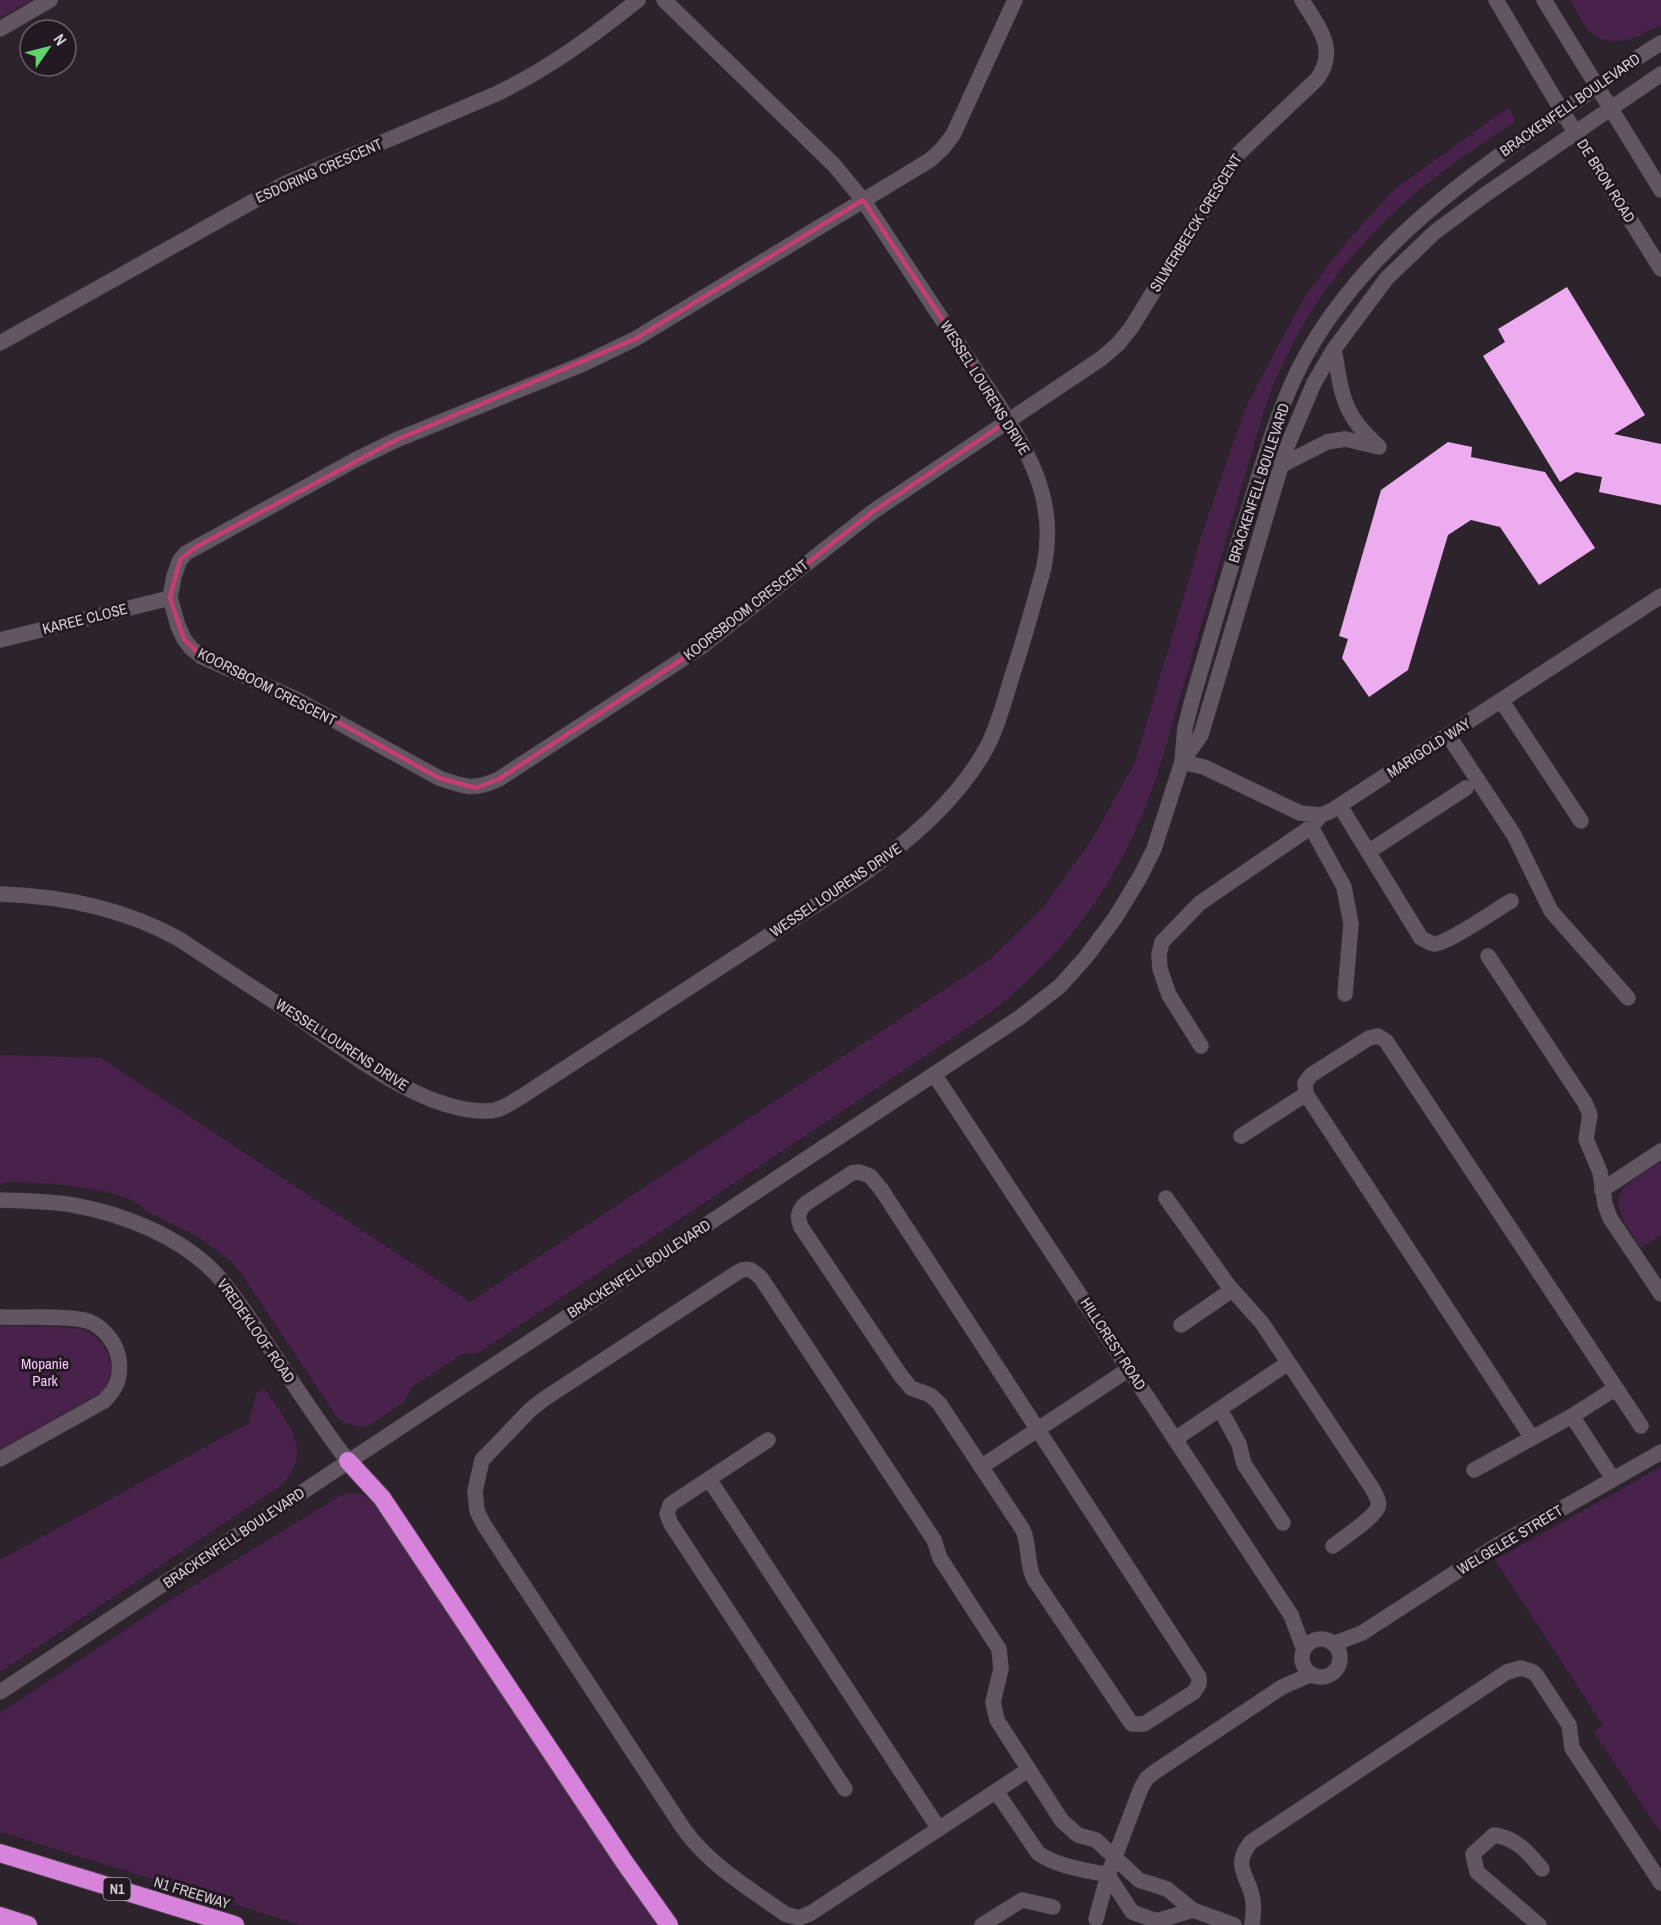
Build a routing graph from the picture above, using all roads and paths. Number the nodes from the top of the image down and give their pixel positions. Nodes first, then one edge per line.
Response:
1 (50, 0) edge
2 (638, 0) edge
3 (664, 0) edge
4 (1015, 0) edge
5 (1302, 0) edge
6 (1496, 0) edge
7 (1544, 0) edge
8 (0, 29) edge
9 (1661, 43) edge
10 (1661, 74) edge
11 (1598, 87) junction
12 (1610, 107) junction
13 (1562, 111) junction
14 (1575, 132) junction
15 (1661, 190) edge
16 (863, 200) junction
17 (1661, 269) edge
18 (0, 343) edge
19 (1334, 349) junction
20 (1008, 420) junction
21 (1280, 466) junction
22 (1661, 596) edge
23 (170, 598) junction
24 (0, 640) edge
25 (1501, 700) junction
26 (1448, 735) junction
27 (1182, 762) junction
28 (1466, 788) dead end
29 (1340, 806) junction
30 (1316, 821) junction
31 (1581, 821) dead end
32 (1368, 852) junction
33 (0, 894) edge
34 (1511, 901) dead end
35 (1488, 956) dead end
36 (1346, 994) dead end
37 (1628, 998) dead end
38 (1201, 1046) dead end
39 (934, 1074) junction
40 (1306, 1094) junction
41 (1241, 1137) dead end
42 (1661, 1151) edge
43 (1602, 1190) junction
44 (1166, 1198) dead end
45 (0, 1200) edge
46 (1232, 1290) junction
47 (1661, 1294) edge
48 (0, 1317) edge
49 (1181, 1325) dead end
50 (1288, 1363) junction
51 (1130, 1369) junction
52 (1616, 1388) junction
53 (1220, 1409) junction
54 (1572, 1416) junction
55 (1641, 1426) dead end
56 (1038, 1430) junction
57 (1532, 1438) junction
58 (1175, 1439) junction
59 (768, 1440) dead end
60 (1661, 1452) edge
61 (0, 1459) edge
62 (348, 1461) junction
63 (981, 1467) junction
64 (1474, 1470) dead end
65 (709, 1479) junction
66 (1613, 1479) junction
67 (1283, 1523) dead end
68 (1333, 1546) dead end
69 (1291, 1615) junction
70 (1362, 1633) junction
71 (1328, 1642) junction
72 (1304, 1655) junction
73 (1339, 1664) junction
74 (1312, 1674) junction
75 (1282, 1687) junction
76 (0, 1692) edge
77 (1028, 1770) junction
78 (845, 1789) dead end
79 (996, 1791) junction
80 (939, 1829) junction
81 (0, 1853) edge
82 (1115, 1857) junction
83 (1542, 1869) dead end
84 (1108, 1875) junction
85 (1661, 1883) edge
86 (1053, 1906) dead end
87 (1193, 1910) junction
88 (0, 1916) edge
89 (1096, 1919) dead end
90 (1534, 1923) edge
91 (28, 1925) edge
92 (235, 1925) edge
93 (669, 1925) edge
94 (982, 1925) edge
95 (1234, 1925) edge
96 (1252, 1925) edge

1 - 8 street
2 - 18 street, ESDORING CRESCENT
3 - 16 street, WESSEL LOURENS DRIVE
4 - 16 street
5 - 20 street, SILWERBEECK CRESCENT
6 - 13 street, DE BRON ROAD
7 - 11 street
9 - 11 street, BRACKENFELL BOULEVARD
10 - 12 street, BRACKENFELL BOULEVARD
11 - 12 street
11 - 13 street, BRACKENFELL BOULEVARD
12 - 14 street, BRACKENFELL BOULEVARD
12 - 15 street
13 - 14 street, DE BRON ROAD
13 - 27 street, BRACKENFELL BOULEVARD
14 - 17 street, DE BRON ROAD
14 - 19 street, BRACKENFELL BOULEVARD
16 - 20 street, WESSEL LOURENS DRIVE
16 - 23 street
19 - 21 street, BRACKENFELL BOULEVARD
19 - 21 street
20 - 23 street, KOORSBOOM CRESCENT
20 - 33 street, WESSEL LOURENS DRIVE
21 - 27 street, BRACKENFELL BOULEVARD
22 - 25 street, MARIGOLD WAY
23 - 24 street, KAREE CLOSE
25 - 26 street, MARIGOLD WAY
25 - 31 street
26 - 29 street, MARIGOLD WAY
26 - 37 street
27 - 30 street
27 - 39 street, BRACKENFELL BOULEVARD
28 - 32 street
29 - 30 street, MARIGOLD WAY
29 - 32 street
30 - 36 street
30 - 38 street, MARIGOLD WAY
32 - 34 street
35 - 43 street
39 - 51 street, HILLCREST ROAD
39 - 62 street, BRACKENFELL BOULEVARD
40 - 41 street
40 - 52 street
40 - 57 street
42 - 43 street
43 - 47 street
44 - 46 street
45 - 62 street, VREDEKLOOF ROAD
46 - 49 street
46 - 50 street
48 - 61 street
50 - 53 street
50 - 68 street
51 - 56 street
51 - 58 street, HILLCREST ROAD
52 - 54 street
52 - 55 street
53 - 58 street
53 - 67 street
54 - 57 street
54 - 66 street
56 - 63 street
56 - 63 street
56 - 63 street
57 - 64 street
58 - 69 street, HILLCREST ROAD
59 - 65 street
60 - 66 street, WELGELEE STREET
62 - 76 street, BRACKENFELL BOULEVARD
62 - 93 highway
65 - 78 street
65 - 80 street
66 - 70 street, WELGELEE STREET
69 - 71 street, HILLCREST ROAD
69 - 72 street, HILLCREST ROAD
70 - 71 street, WELGELEE STREET
70 - 73 street, WELGELEE STREET
71 - 72 street
71 - 73 street
72 - 74 street
72 - 75 street
73 - 74 street
74 - 75 street
75 - 82 street
77 - 79 street
77 - 80 street
77 - 82 street
79 - 80 street
79 - 84 street
81 - 92 highway, N1 FREEWAY / N1
82 - 84 street
82 - 87 street
83 - 90 street
84 - 87 street
84 - 89 street
85 - 96 street
86 - 94 street
87 - 95 street
88 - 91 highway

